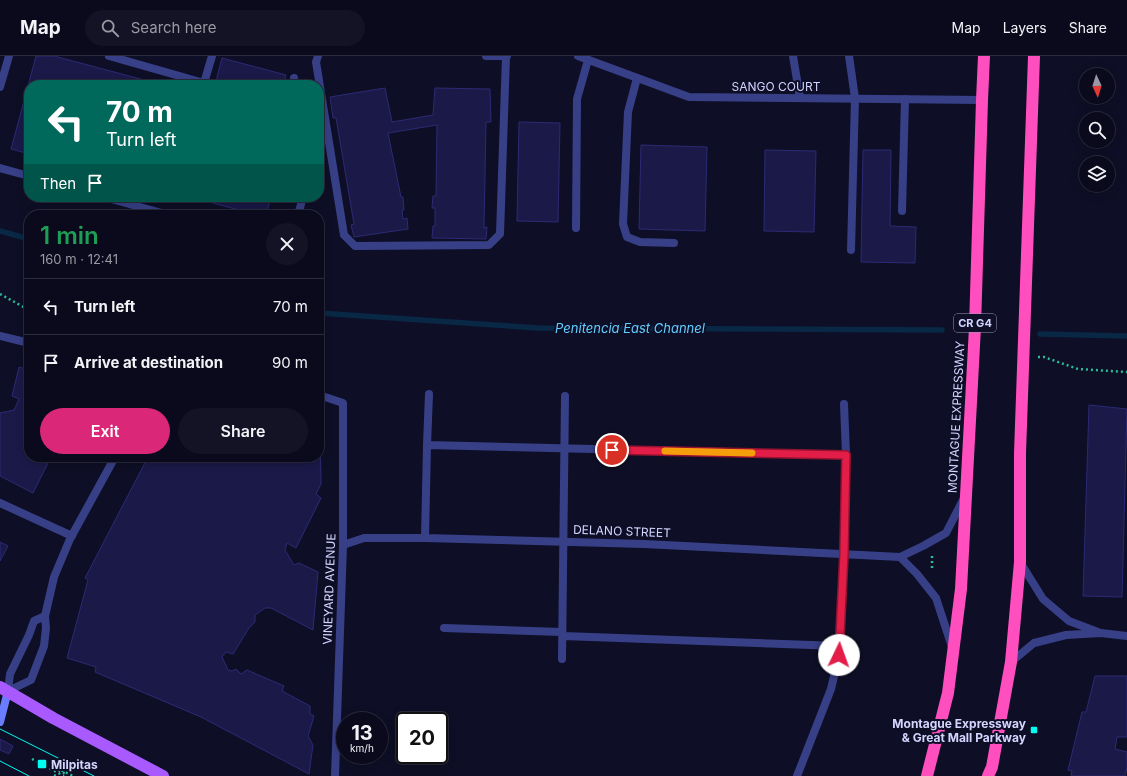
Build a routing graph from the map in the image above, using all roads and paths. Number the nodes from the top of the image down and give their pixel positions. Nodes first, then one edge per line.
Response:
1 (9, 56) edge
2 (109, 56) edge
3 (212, 56) edge
4 (318, 56) edge
5 (486, 56) edge
6 (506, 56) edge
7 (578, 56) edge
8 (794, 56) edge
9 (849, 56) edge
10 (984, 56) edge
11 (1034, 56) edge
12 (588, 60) junction
13 (637, 78) junction
14 (193, 80) edge
15 (205, 80) edge
16 (319, 80) edge
17 (0, 87) edge
18 (800, 98) junction
19 (855, 98) junction
20 (905, 99) junction
21 (982, 100) junction
22 (324, 112) edge
23 (0, 168) edge
24 (24, 175) edge
25 (122, 202) edge
26 (151, 210) edge
27 (902, 211) dead end
28 (576, 228) dead end
29 (674, 243) dead end
30 (851, 250) dead end
31 (0, 294) edge
32 (24, 307) edge
33 (0, 336) edge
34 (24, 342) edge
35 (1023, 357) junction
36 (1127, 372) edge
37 (428, 394) dead end
38 (565, 396) dead end
39 (324, 397) edge
40 (844, 404) dead end
41 (427, 445) junction
42 (565, 448) junction
43 (846, 455) junction
44 (112, 462) edge
45 (966, 496) junction
46 (0, 503) edge
47 (72, 536) junction
48 (425, 538) junction
49 (564, 541) junction
50 (342, 545) junction
51 (844, 554) junction
52 (900, 557) junction
53 (1020, 562) junction
54 (45, 616) junction
55 (444, 628) dead end
56 (1101, 633) junction
57 (562, 634) junction
58 (1127, 636) edge
59 (839, 646) junction
60 (953, 652) junction
61 (562, 659) dead end
62 (1011, 662) junction
63 (4, 689) edge
64 (0, 702) edge
65 (0, 722) edge
66 (32, 759) dead end
67 (56, 769) junction
68 (64, 776) edge
69 (70, 776) edge
70 (74, 776) edge
71 (163, 776) edge
72 (335, 776) edge
73 (797, 776) edge
74 (927, 776) edge
75 (988, 776) edge

1 - 17 street
2 - 14 street
3 - 15 street
4 - 16 street
5 - 6 street
6 - 22 street
7 - 12 street, SANGO COURT
8 - 18 street
9 - 19 street
10 - 21 highway, MONTAGUE EXPRESSWAY / CR G4
11 - 35 highway
12 - 13 street, SANGO COURT
12 - 28 street
13 - 18 street, SANGO COURT
13 - 29 street
18 - 19 street, SANGO COURT
19 - 20 street, SANGO COURT
19 - 30 street
20 - 21 street, SANGO COURT
20 - 27 street
21 - 45 highway, MONTAGUE EXPRESSWAY / CR G4
23 - 24 street
25 - 26 street
31 - 32 path
33 - 34 street
35 - 36 path
35 - 53 highway
37 - 41 street
38 - 42 street
39 - 50 street, VINEYARD AVENUE
40 - 43 street
41 - 42 street
41 - 48 street
42 - 43 street
42 - 49 street
43 - 51 street
44 - 47 street
45 - 52 street, DELANO STREET
45 - 60 highway, MONTAGUE EXPRESSWAY / CR G4
46 - 47 street
47 - 54 street
48 - 49 street, DELANO STREET
48 - 50 street, DELANO STREET
49 - 51 street, DELANO STREET
49 - 57 street
50 - 72 street, VINEYARD AVENUE
51 - 52 street, DELANO STREET
51 - 59 street
52 - 60 street
53 - 56 street
53 - 62 highway
54 - 63 street
54 - 63 street
55 - 57 street
56 - 58 street
56 - 62 street
57 - 59 street
57 - 61 street
59 - 73 street
60 - 74 highway, MONTAGUE EXPRESSWAY / CR G4
62 - 75 highway
63 - 64 street
63 - 65 street
63 - 71 main road
66 - 67 path
67 - 68 path
67 - 69 path
67 - 70 path

